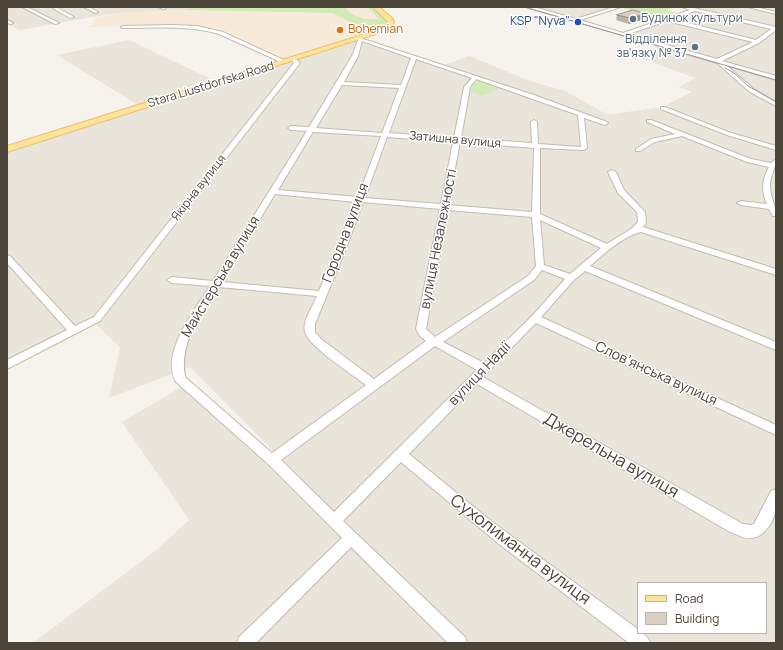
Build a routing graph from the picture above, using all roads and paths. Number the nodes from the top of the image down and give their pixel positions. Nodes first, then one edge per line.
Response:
1 (24, 7) edge
2 (52, 7) edge
3 (86, 7) edge
4 (376, 7) edge
5 (529, 7) edge
6 (618, 7) edge
7 (684, 7) edge
8 (702, 7) edge
9 (750, 7) edge
10 (694, 10) junction
11 (96, 12) dead end
12 (776, 13) edge
13 (72, 17) dead end
14 (666, 19) junction
15 (578, 20) junction
16 (57, 23) dead end
17 (123, 27) dead end
18 (775, 28) edge
19 (624, 34) junction
20 (358, 39) junction
21 (757, 42) junction
22 (414, 57) junction
23 (289, 60) junction
24 (718, 61) junction
25 (475, 77) junction
26 (776, 78) edge
27 (340, 83) junction
28 (403, 87) junction
29 (776, 104) edge
30 (663, 108) dead end
31 (581, 113) junction
32 (649, 121) dead end
33 (534, 122) dead end
34 (605, 123) dead end
35 (291, 128) dead end
36 (310, 130) junction
37 (385, 134) junction
38 (684, 134) junction
39 (458, 140) junction
40 (536, 146) junction
41 (7, 148) edge
42 (776, 148) edge
43 (638, 150) dead end
44 (775, 164) edge
45 (612, 172) dead end
46 (766, 178) junction
47 (776, 181) edge
48 (273, 192) junction
49 (360, 199) junction
50 (741, 203) dead end
51 (445, 207) junction
52 (775, 210) edge
53 (536, 215) junction
54 (633, 231) junction
55 (607, 247) junction
56 (7, 258) edge
57 (540, 266) junction
58 (584, 267) junction
59 (776, 272) edge
60 (571, 278) junction
61 (172, 280) dead end
62 (216, 284) junction
63 (323, 294) junction
64 (535, 318) junction
65 (74, 331) junction
66 (434, 342) junction
67 (776, 346) edge
68 (7, 365) edge
69 (485, 369) junction
70 (476, 378) junction
71 (373, 384) junction
72 (776, 430) edge
73 (400, 454) junction
74 (272, 460) junction
75 (776, 495) edge
76 (334, 521) junction
77 (351, 538) junction
78 (245, 643) edge
79 (459, 643) edge
80 (642, 643) edge

1 - 16 street
2 - 13 street
3 - 11 street
4 - 20 main road, Stara Liustdorfska Road
5 - 15 street
6 - 15 street
7 - 10 street
8 - 10 street
9 - 12 street
10 - 14 street
10 - 18 street
14 - 19 street
14 - 21 street
15 - 19 street
17 - 23 street
18 - 21 street
19 - 24 street
20 - 22 street
20 - 23 main road, Stara Liustdorfska Road
20 - 27 street, Майстерська вулиця
21 - 24 street
22 - 25 street
22 - 28 street, Городна вулиця
23 - 41 main road, Stara Liustdorfska Road
23 - 65 street, Якірна вулиця
24 - 26 street
24 - 29 street
25 - 31 street
25 - 39 street, вулиця Незалежності
27 - 28 street
27 - 36 street, Майстерська вулиця
28 - 37 street, Городна вулиця
30 - 42 street
31 - 34 street
31 - 40 street, Затишна вулиця
32 - 38 street
33 - 40 street
35 - 36 street, Затишна вулиця
36 - 37 street, Затишна вулиця
36 - 48 street, Майстерська вулиця
37 - 39 street, Затишна вулиця
37 - 49 street, Городна вулиця
38 - 43 street
38 - 44 street
39 - 40 street, Затишна вулиця
39 - 51 street, вулиця Незалежності
40 - 53 street
44 - 46 street
45 - 54 street
46 - 47 street
46 - 52 street
48 - 49 street
48 - 62 street, Майстерська вулиця
49 - 51 street
49 - 63 street, Городна вулиця
50 - 52 street
51 - 53 street
51 - 66 street, вулиця Незалежності
53 - 55 street
53 - 57 street
54 - 55 street, вулиця Надії
54 - 59 street
55 - 58 street, вулиця Надії
56 - 65 street
57 - 60 street
57 - 66 street
58 - 60 street, вулиця Надії
58 - 67 street
60 - 64 street, вулиця Надії
61 - 62 street
62 - 63 street
62 - 74 street, Майстерська вулиця
63 - 71 street, Городна вулиця
64 - 69 street, вулиця Надії
64 - 72 street, Словʼянська вулиця
65 - 68 street
66 - 69 street, вулиця Незалежності
66 - 71 street
69 - 70 street, вулиця Надії
70 - 73 street, вулиця Надії
70 - 75 street, Джерельна вулиця
71 - 74 street
73 - 76 street, вулиця Надії
73 - 80 street, Сухолиманна вулиця
74 - 76 street, Майстерська вулиця
76 - 77 street, Майстерська вулиця
77 - 78 street
77 - 79 street, Майстерська вулиця

